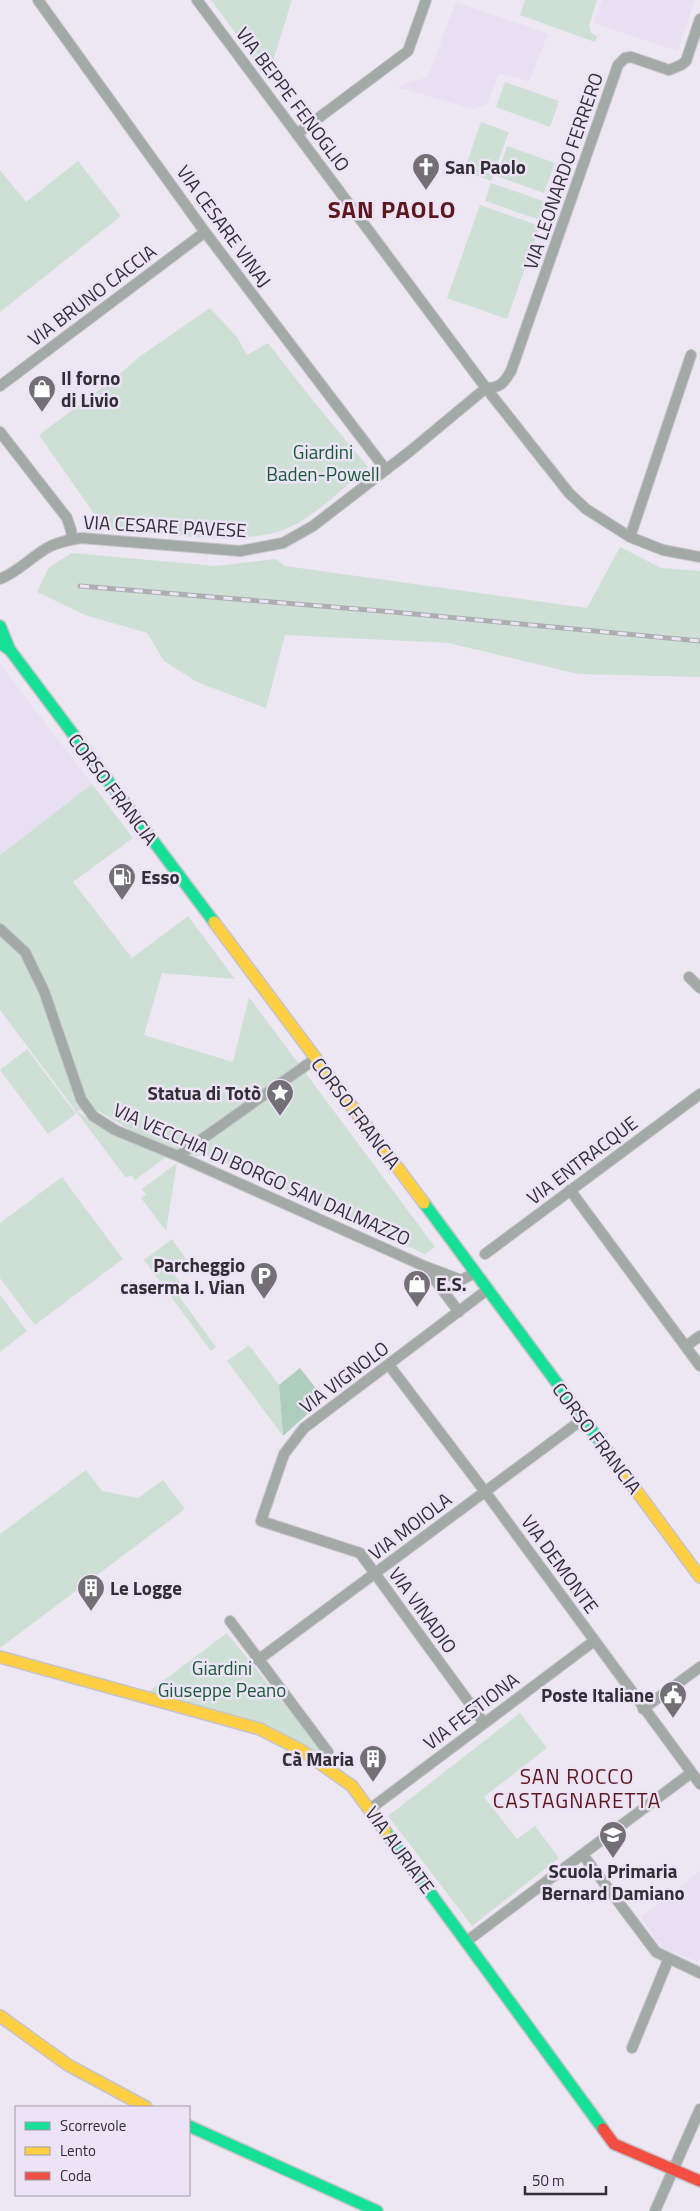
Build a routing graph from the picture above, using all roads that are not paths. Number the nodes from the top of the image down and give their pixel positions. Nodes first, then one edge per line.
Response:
1 (38, 0) edge
2 (197, 0) edge
3 (426, 0) edge
4 (700, 19) edge
5 (297, 134) junction
6 (205, 232) junction
7 (691, 355) dead end
8 (0, 386) edge
9 (486, 388) junction
10 (0, 432) edge
11 (386, 470) junction
12 (630, 538) junction
13 (72, 539) junction
14 (700, 558) edge
15 (4, 578) edge
16 (0, 589) edge
17 (0, 626) edge
18 (5, 646) edge
19 (0, 929) edge
20 (689, 977) dead end
21 (700, 988) edge
22 (315, 1059) junction
23 (700, 1094) edge
24 (178, 1156) junction
25 (570, 1190) junction
26 (485, 1254) dead end
27 (424, 1266) junction
28 (474, 1273) junction
29 (487, 1290) junction
30 (459, 1312) junction
31 (700, 1336) edge
32 (686, 1346) junction
33 (389, 1365) junction
34 (700, 1366) edge
35 (583, 1420) junction
36 (484, 1492) junction
37 (261, 1521) joint
38 (375, 1575) junction
39 (700, 1577) edge
40 (230, 1621) dead end
41 (594, 1641) junction
42 (0, 1657) edge
43 (258, 1660) junction
44 (700, 1667) edge
45 (643, 1709) junction
46 (484, 1723) junction
47 (321, 1764) junction
48 (691, 1773) junction
49 (700, 1784) edge
50 (370, 1809) junction
51 (583, 1854) junction
52 (467, 1941) junction
53 (669, 1958) junction
54 (700, 1972) edge
55 (0, 2016) edge
56 (632, 2048) dead end
57 (144, 2106) edge
58 (700, 2109) edge
59 (190, 2126) edge
60 (674, 2170) junction
61 (700, 2182) edge
62 (377, 2211) edge
63 (655, 2211) edge

1 - 6 street, VIA CESARE VINAJ
2 - 5 street, VIA BEPPE FENOGLIO
3 - 5 street
4 - 9 street, VIA LEONARDO FERRERO
5 - 9 street, VIA BEPPE FENOGLIO
6 - 8 street, VIA BRUNO CACCIA
6 - 11 street, VIA CESARE VINAJ
7 - 12 street
9 - 11 street, VIA CESARE PAVESE
9 - 12 street, VIA BEPPE FENOGLIO
10 - 13 street
11 - 13 street, VIA CESARE PAVESE
12 - 14 street, VIA BEPPE FENOGLIO
13 - 15 street, VIA CESARE PAVESE
15 - 16 street, VIA CESARE PAVESE
17 - 18 main road, CORSO FRANCIA
18 - 22 main road, CORSO FRANCIA
19 - 24 street, VIA VECCHIA DI BORGO SAN DALMAZZO
20 - 21 street
22 - 24 street
22 - 28 main road, CORSO FRANCIA
23 - 25 street, VIA ENTRACQUE
24 - 27 street, VIA VECCHIA DI BORGO SAN DALMAZZO
25 - 26 street, VIA ENTRACQUE
25 - 32 street
27 - 28 street, VIA VECCHIA DI BORGO SAN DALMAZZO
27 - 30 street
28 - 29 main road, CORSO FRANCIA
29 - 30 street, VIA VIGNOLO
29 - 35 main road, CORSO FRANCIA
30 - 33 street, VIA VIGNOLO
31 - 32 street
32 - 34 street
33 - 36 street, VIA DEMONTE
33 - 37 street, VIA VIGNOLO
35 - 36 street, VIA MOIOLA
35 - 39 main road, CORSO FRANCIA
36 - 38 street, VIA MOIOLA
36 - 41 street, VIA DEMONTE
37 - 38 street, VIA VINADIO
38 - 43 street, VIA MOIOLA
38 - 46 street, VIA VINADIO
40 - 43 street
41 - 45 street, VIA DEMONTE
41 - 46 street, VIA FESTIONA
42 - 47 main road, VIA AURIATE
43 - 47 street
44 - 45 street
45 - 48 street, VIA DEMONTE
46 - 50 street, VIA FESTIONA
47 - 50 main road, VIA AURIATE
48 - 49 street, VIA DEMONTE
48 - 51 street
50 - 52 main road, VIA AURIATE
51 - 52 street
51 - 53 street
52 - 60 main road, VIA AURIATE
53 - 54 street
53 - 56 street
55 - 57 main road
58 - 60 street
59 - 62 main road
60 - 61 main road, VIA AURIATE
60 - 63 street

